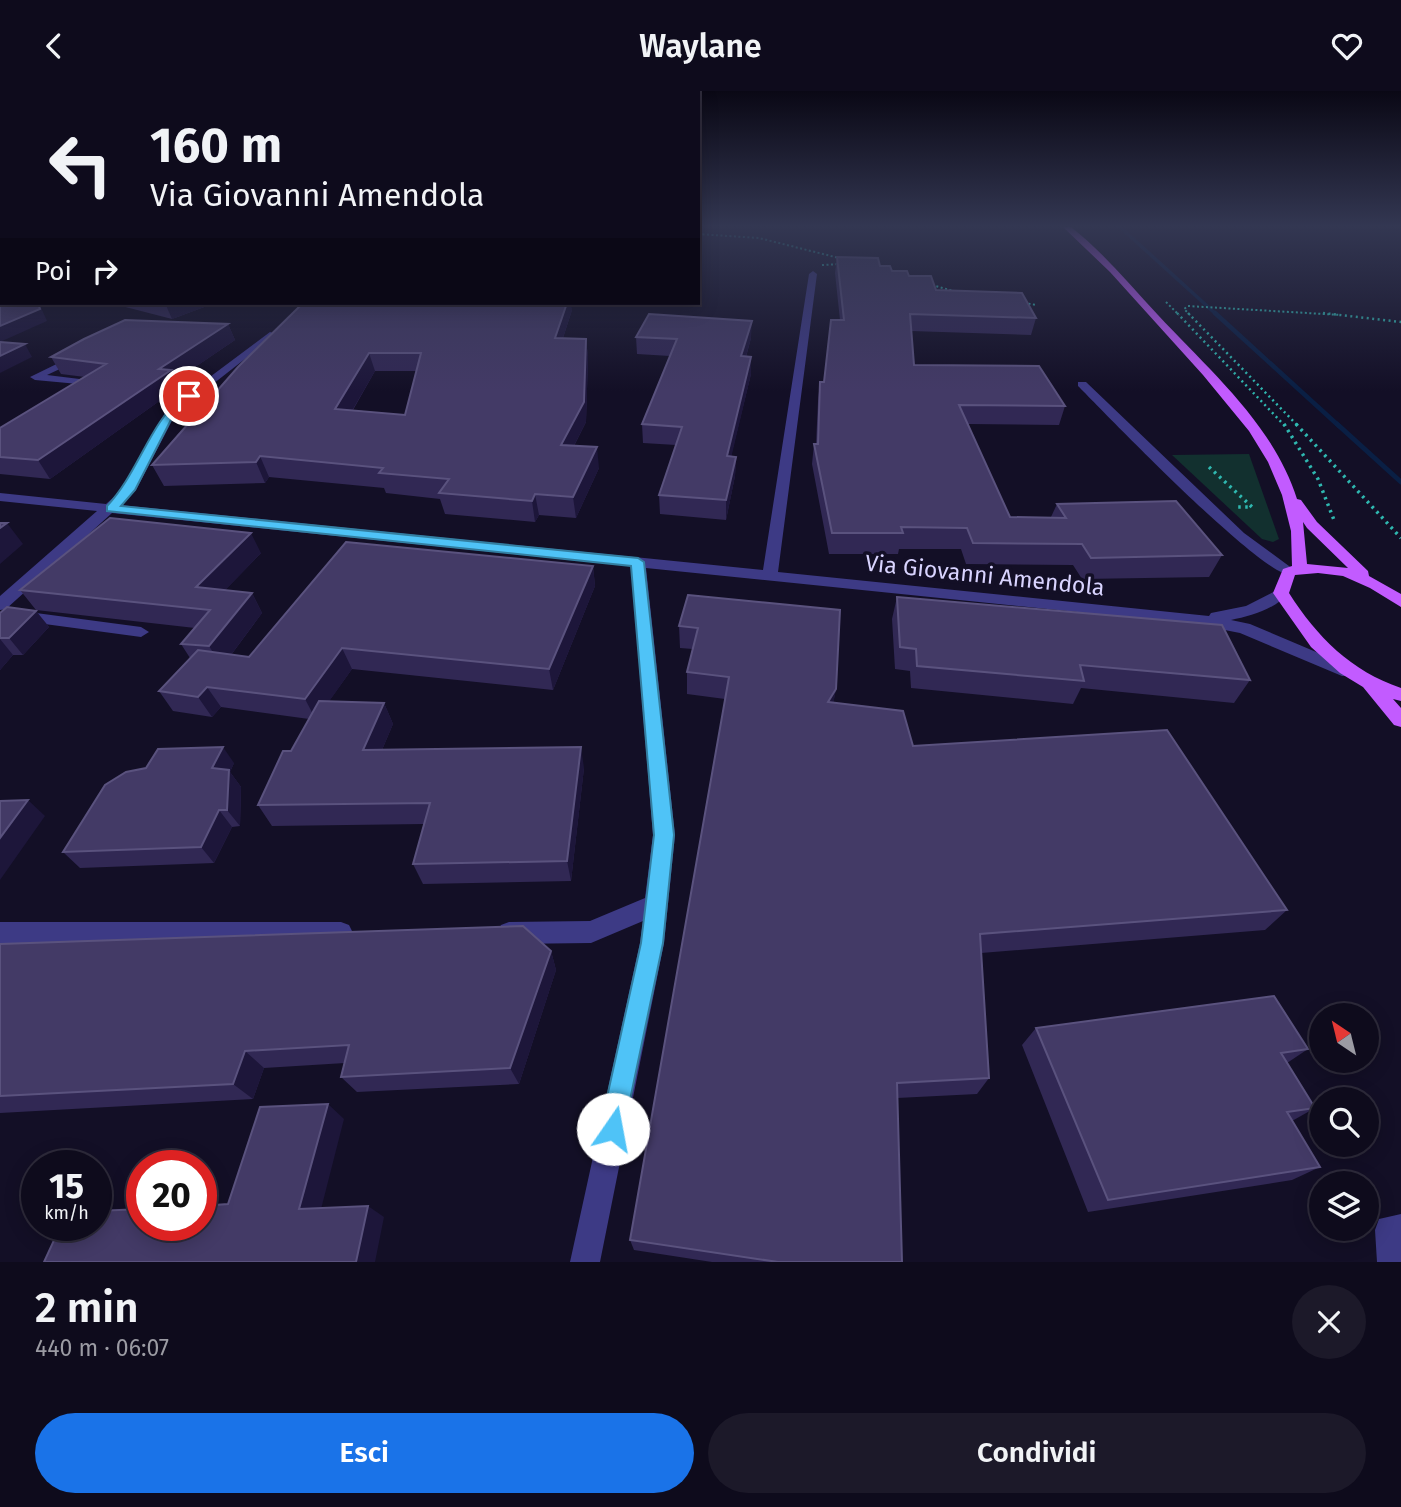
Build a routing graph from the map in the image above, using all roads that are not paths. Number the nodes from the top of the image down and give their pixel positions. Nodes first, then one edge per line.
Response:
1 (812, 282) edge
2 (1122, 282) edge
3 (270, 335) edge
4 (83, 353) edge
5 (1082, 384) dead end
6 (76, 395) edge
7 (1290, 495) junction
8 (0, 497) edge
9 (111, 509) junction
10 (638, 562) junction
11 (1294, 570) junction
12 (770, 576) junction
13 (1372, 583) junction
14 (1281, 593) junction
15 (1401, 602) edge
16 (0, 605) edge
17 (0, 613) edge
18 (1194, 619) junction
19 (141, 632) dead end
20 (1348, 672) junction
21 (1372, 687) junction
22 (1401, 695) edge
23 (1401, 720) edge
24 (656, 904) junction
25 (0, 933) edge
26 (359, 933) edge
27 (482, 933) edge
28 (1401, 1229) edge
29 (585, 1262) edge
30 (1392, 1262) edge

1 - 12 street
2 - 7 main road
3 - 9 street
4 - 6 street
5 - 11 street
7 - 11 main road
7 - 13 main road
8 - 9 street, Via Giovanni Amendola
9 - 10 street, Via Giovanni Amendola
9 - 16 street
10 - 12 street, Via Giovanni Amendola
10 - 24 street
11 - 13 main road
11 - 14 main road
12 - 18 street, Via Giovanni Amendola
13 - 15 main road
14 - 18 street, Via Giovanni Amendola
14 - 20 main road
17 - 19 street
18 - 20 street, Via Giovanni Amendola
20 - 21 main road
21 - 22 main road
21 - 23 main road
24 - 27 street
24 - 29 street
25 - 26 street
28 - 30 street

